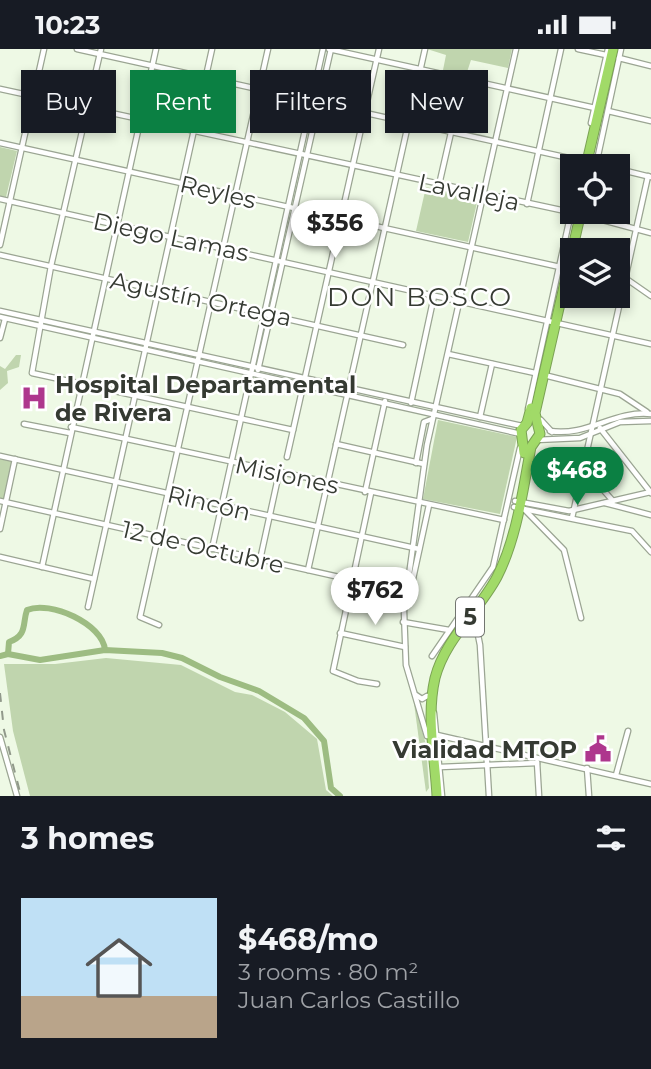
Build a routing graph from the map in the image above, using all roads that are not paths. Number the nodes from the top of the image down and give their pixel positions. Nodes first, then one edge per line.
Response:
1 (44, 49) edge
2 (77, 49) edge
3 (156, 49) edge
4 (212, 49) edge
5 (268, 49) edge
6 (323, 49) edge
7 (330, 49) edge
8 (379, 49) edge
9 (425, 49) edge
10 (516, 49) edge
11 (561, 49) edge
12 (578, 49) edge
13 (100, 51) edge
14 (614, 52) edge
15 (377, 61) junction
16 (153, 65) junction
17 (651, 66) edge
18 (39, 70) edge
19 (96, 70) edge
20 (152, 70) edge
21 (175, 70) edge
22 (208, 70) edge
23 (264, 70) edge
24 (319, 70) edge
25 (326, 70) edge
26 (420, 70) joint
27 (488, 86) edge
28 (371, 87) edge
29 (0, 89) edge
30 (507, 90) junction
31 (21, 93) edge
32 (550, 98) junction
33 (595, 108) junction
34 (608, 111) junction
35 (651, 121) edge
36 (250, 130) edge
37 (25, 133) edge
38 (81, 133) edge
39 (138, 133) edge
40 (193, 133) edge
41 (207, 133) edge
42 (305, 133) edge
43 (313, 133) edge
44 (360, 133) edge
45 (406, 133) edge
46 (451, 133) edge
47 (455, 133) edge
48 (247, 142) junction
49 (495, 142) junction
50 (0, 143) edge
51 (22, 149) junction
52 (539, 151) junction
53 (300, 154) junction
54 (590, 154) edge
55 (591, 154) edge
56 (593, 154) edge
57 (307, 156) junction
58 (560, 156) edge
59 (75, 159) junction
60 (353, 166) junction
61 (129, 171) junction
62 (630, 172) edge
63 (396, 175) junction
64 (650, 176) edge
65 (182, 183) junction
66 (439, 185) junction
67 (235, 195) junction
68 (483, 195) junction
69 (0, 199) edge
70 (10, 201) junction
71 (527, 204) junction
72 (288, 207) junction
73 (295, 209) junction
74 (560, 210) edge
75 (63, 213) junction
76 (341, 219) junction
77 (576, 224) edge
78 (619, 224) edge
79 (117, 225) junction
80 (384, 228) junction
81 (637, 229) junction
82 (651, 233) edge
83 (170, 236) junction
84 (0, 245) edge
85 (223, 248) junction
86 (471, 248) junction
87 (0, 255) edge
88 (630, 258) edge
89 (277, 261) junction
90 (284, 262) junction
91 (51, 265) junction
92 (560, 267) joint
93 (329, 272) junction
94 (103, 278) junction
95 (372, 282) junction
96 (630, 282) edge
97 (159, 289) junction
98 (434, 296) junction
99 (651, 296) edge
100 (212, 302) junction
101 (460, 302) junction
102 (560, 304) edge
103 (618, 308) edge
104 (0, 311) edge
105 (265, 314) junction
106 (271, 315) junction
107 (3, 318) edge
108 (41, 322) junction
109 (554, 322) junction
110 (316, 324) junction
111 (93, 334) junction
112 (360, 335) junction
113 (612, 335) junction
114 (0, 338) edge
115 (651, 344) edge
116 (402, 345) dead end
117 (146, 346) junction
118 (448, 354) junction
119 (199, 355) junction
120 (198, 361) junction
121 (492, 363) junction
122 (259, 368) junction
123 (251, 370) junction
124 (535, 373) junction
125 (548, 376) junction
126 (305, 382) junction
127 (82, 383) junction
128 (600, 388) junction
129 (348, 392) junction
130 (135, 394) junction
131 (385, 400) junction
132 (411, 403) junction
133 (188, 407) junction
134 (434, 414) junction
135 (650, 414) edge
136 (480, 417) junction
137 (241, 419) junction
138 (651, 421) edge
139 (24, 424) dead end
140 (478, 424) junction
141 (512, 424) junction
142 (599, 427) junction
143 (592, 428) junction
144 (71, 430) junction
145 (527, 430) junction
146 (293, 431) junction
147 (510, 432) junction
148 (552, 432) junction
149 (589, 435) junction
150 (125, 438) junction
151 (535, 440) junction
152 (336, 443) junction
153 (178, 451) junction
154 (374, 453) junction
155 (0, 456) edge
156 (287, 457) dead end
157 (15, 460) junction
158 (231, 463) junction
159 (416, 463) junction
160 (424, 464) junction
161 (582, 467) junction
162 (62, 470) junction
163 (279, 473) junction
164 (116, 482) junction
165 (327, 484) junction
166 (651, 492) edge
167 (168, 493) junction
168 (368, 493) junction
169 (613, 501) junction
170 (3, 502) edge
171 (418, 503) junction
172 (604, 503) junction
173 (221, 505) junction
174 (429, 505) junction
175 (518, 505) junction
176 (573, 510) junction
177 (53, 513) junction
178 (651, 515) edge
179 (269, 517) junction
180 (416, 517) junction
181 (572, 518) junction
182 (426, 520) junction
183 (503, 520) junction
184 (106, 525) junction
185 (318, 527) junction
186 (0, 529) edge
187 (414, 533) junction
188 (362, 535) junction
189 (422, 535) junction
190 (159, 537) junction
191 (412, 548) junction
192 (212, 549) junction
193 (419, 549) junction
194 (651, 552) edge
195 (0, 557) edge
196 (260, 559) junction
197 (42, 567) junction
198 (308, 571) junction
199 (493, 571) junction
200 (94, 579) junction
201 (352, 580) junction
202 (406, 591) junction
203 (88, 607) dead end
204 (470, 617) junction
205 (581, 618) dead end
206 (403, 622) junction
207 (159, 625) dead end
208 (449, 631) junction
209 (340, 633) junction
210 (405, 646) junction
211 (432, 656) dead end
212 (377, 684) dead end
213 (416, 695) junction
214 (427, 696) junction
215 (429, 717) junction
216 (628, 731) dead end
217 (432, 736) junction
218 (0, 737) edge
219 (486, 745) junction
220 (537, 760) junction
221 (487, 765) junction
222 (440, 767) junction
223 (587, 768) junction
224 (616, 775) junction
225 (651, 784) edge
226 (17, 796) edge
227 (437, 796) edge
228 (489, 796) edge
229 (539, 796) edge
230 (589, 796) edge

1 - 18 street
2 - 13 street
3 - 16 street
4 - 22 street
5 - 23 street
6 - 24 street
7 - 15 street
7 - 25 street
8 - 15 street
9 - 26 street
10 - 30 street
11 - 32 street
12 - 14 street
13 - 16 street
13 - 19 street
14 - 17 street
14 - 33 street
14 - 34 street
14 - 55 highway
15 - 26 street
15 - 28 street
16 - 20 street
16 - 21 street
27 - 30 street
29 - 31 street, Lavalleja
30 - 32 street
30 - 49 street
32 - 33 street
32 - 52 street
33 - 54 street
34 - 35 street
34 - 56 street
36 - 48 street
37 - 51 street
38 - 59 street
39 - 61 street
40 - 65 street
41 - 48 street, Lavalleja
42 - 53 street
43 - 57 street
44 - 60 street
45 - 63 street
46 - 66 street
47 - 49 street
48 - 53 street, Lavalleja
48 - 67 street
49 - 52 street
49 - 68 street
50 - 51 street, Reyles
51 - 59 street, Reyles
51 - 70 street
52 - 58 street
52 - 71 street
53 - 57 street, Lavalleja
53 - 72 street
57 - 60 street, Lavalleja
57 - 73 street
59 - 61 street, Reyles
59 - 75 street
60 - 63 street, Lavalleja
60 - 76 street
61 - 65 street, Reyles
61 - 79 street
62 - 64 street
63 - 66 street, Lavalleja
63 - 80 street
64 - 81 street
65 - 67 street, Reyles
65 - 83 street
66 - 68 street, Lavalleja
67 - 72 street, Reyles
67 - 85 street
68 - 71 street, Lavalleja
68 - 86 street
69 - 70 street, Diego Lamas
70 - 75 street, Diego Lamas
70 - 84 street
71 - 74 street, Lavalleja
72 - 73 street, Reyles
72 - 89 street
73 - 76 street, Reyles
73 - 90 street
75 - 79 street, Diego Lamas
75 - 91 street
76 - 80 street, Reyles
76 - 93 street
77 - 109 highway, 5
78 - 81 street, Lavalleja
79 - 83 street, Diego Lamas
79 - 94 street
80 - 86 street, Reyles
80 - 95 street
81 - 82 street, Lavalleja
81 - 88 street
83 - 85 street, Diego Lamas
83 - 97 street
85 - 89 street, Diego Lamas
85 - 100 street
86 - 92 street, Reyles
86 - 101 street
87 - 91 street, Agustín Ortega
89 - 90 street, Diego Lamas
89 - 105 street
90 - 93 street, Diego Lamas
90 - 106 street
91 - 94 street, Agustín Ortega
91 - 108 street
92 - 109 street
93 - 95 street, Diego Lamas
93 - 110 street
94 - 97 street, Agustín Ortega
94 - 111 street
95 - 98 street, Diego Lamas
95 - 112 street
96 - 99 street
97 - 100 street, Agustín Ortega
97 - 117 street
98 - 101 street, Diego Lamas
98 - 132 street
100 - 105 street, Agustín Ortega
100 - 119 street
101 - 109 street, Diego Lamas
101 - 118 street
102 - 109 street
103 - 113 street
104 - 108 street
105 - 106 street, Agustín Ortega
105 - 123 street
106 - 110 street, Agustín Ortega
106 - 122 street
107 - 108 street
107 - 114 street
108 - 111 street
108 - 127 street
109 - 113 street, Diego Lamas
109 - 124 street
109 - 125 street
109 - 145 highway, 5
110 - 112 street, Agustín Ortega
110 - 126 street
111 - 117 street
111 - 127 street
112 - 116 street, Agustín Ortega
112 - 129 street
113 - 115 street, Diego Lamas
113 - 128 street
117 - 119 street
117 - 120 street
117 - 130 street
118 - 121 street
118 - 134 street
119 - 120 street
119 - 123 street
120 - 123 street
120 - 133 street
121 - 124 street
121 - 136 street
122 - 123 street
122 - 126 street
123 - 126 street
123 - 137 street
124 - 145 street
125 - 128 street
125 - 148 street
126 - 129 street
126 - 146 street
127 - 130 street
127 - 144 street
128 - 135 street
128 - 143 street
129 - 131 street
129 - 152 street
130 - 133 street
130 - 150 street
131 - 132 street
131 - 134 street
131 - 154 street
132 - 134 street
133 - 137 street
133 - 153 street
134 - 136 street
134 - 140 street
134 - 159 street
134 - 160 street
135 - 142 street
136 - 140 street
136 - 141 street
137 - 146 street
137 - 158 street
138 - 142 street
139 - 144 street, Misiones
140 - 147 street
141 - 145 street
141 - 147 street
142 - 143 street
142 - 149 street
142 - 166 street
143 - 148 street
143 - 149 street
144 - 150 street, Misiones
144 - 162 street
145 - 147 street
145 - 148 street
145 - 151 highway
145 - 175 highway, 5
145 - 183 street
146 - 156 street
149 - 151 street
149 - 161 street
150 - 153 street, Misiones
150 - 164 street
151 - 175 highway, 5
152 - 154 street
152 - 165 street
153 - 158 street, Misiones
153 - 167 street
154 - 159 street
154 - 168 street
155 - 157 street, Rincón
157 - 162 street, Rincón
157 - 170 street
158 - 163 street, Misiones
158 - 173 street
159 - 160 street
160 - 171 street
161 - 169 street
161 - 176 street
162 - 164 street, Rincón
162 - 177 street
163 - 165 street, Misiones
163 - 179 street
164 - 167 street, Rincón
164 - 184 street
165 - 168 street, Misiones
165 - 185 street
166 - 169 street
167 - 173 street, Rincón
167 - 190 street
168 - 171 street, Misiones
168 - 188 street
169 - 172 street
170 - 177 street, 12 de Octubre
170 - 186 street
171 - 174 street, Misiones
171 - 180 street
172 - 176 street
172 - 178 street
173 - 179 street, Rincón
173 - 192 street
174 - 182 street
174 - 183 street, Misiones
175 - 176 street
175 - 181 street
175 - 199 highway, 5
175 - 204 highway, 5
175 - 205 street
176 - 181 street
177 - 184 street, 12 de Octubre
177 - 197 street
179 - 185 street, Rincón
179 - 196 street
180 - 182 street
180 - 187 street
181 - 194 street
182 - 189 street
183 - 199 street
184 - 190 street, 12 de Octubre
184 - 200 street
185 - 188 street, Rincón
185 - 198 street
187 - 189 street
187 - 191 street
188 - 191 street, Rincón
188 - 201 street
189 - 193 street
190 - 192 street, 12 de Octubre
190 - 207 street
191 - 193 street, Rincón
191 - 202 street
192 - 196 street, 12 de Octubre
193 - 202 street
195 - 197 street
196 - 198 street, 12 de Octubre
197 - 200 street
198 - 201 street, 12 de Octubre
199 - 208 street
199 - 214 highway, 5
200 - 203 street
201 - 202 street, 12 de Octubre
201 - 209 street
202 - 206 street
204 - 215 highway, 5
204 - 219 street
206 - 208 street
206 - 210 street
208 - 211 street
209 - 210 street
209 - 212 street
210 - 213 street
213 - 214 street
213 - 215 street
213 - 217 street
214 - 215 highway, 5
215 - 217 highway, 5
215 - 227 highway, 5
216 - 224 street
217 - 219 street
217 - 222 street
217 - 227 highway, 5
218 - 226 street
219 - 220 street
219 - 221 street
220 - 221 street
220 - 223 street
220 - 229 street
221 - 222 street
221 - 228 street
222 - 227 street
223 - 224 street
223 - 230 street
224 - 225 street

